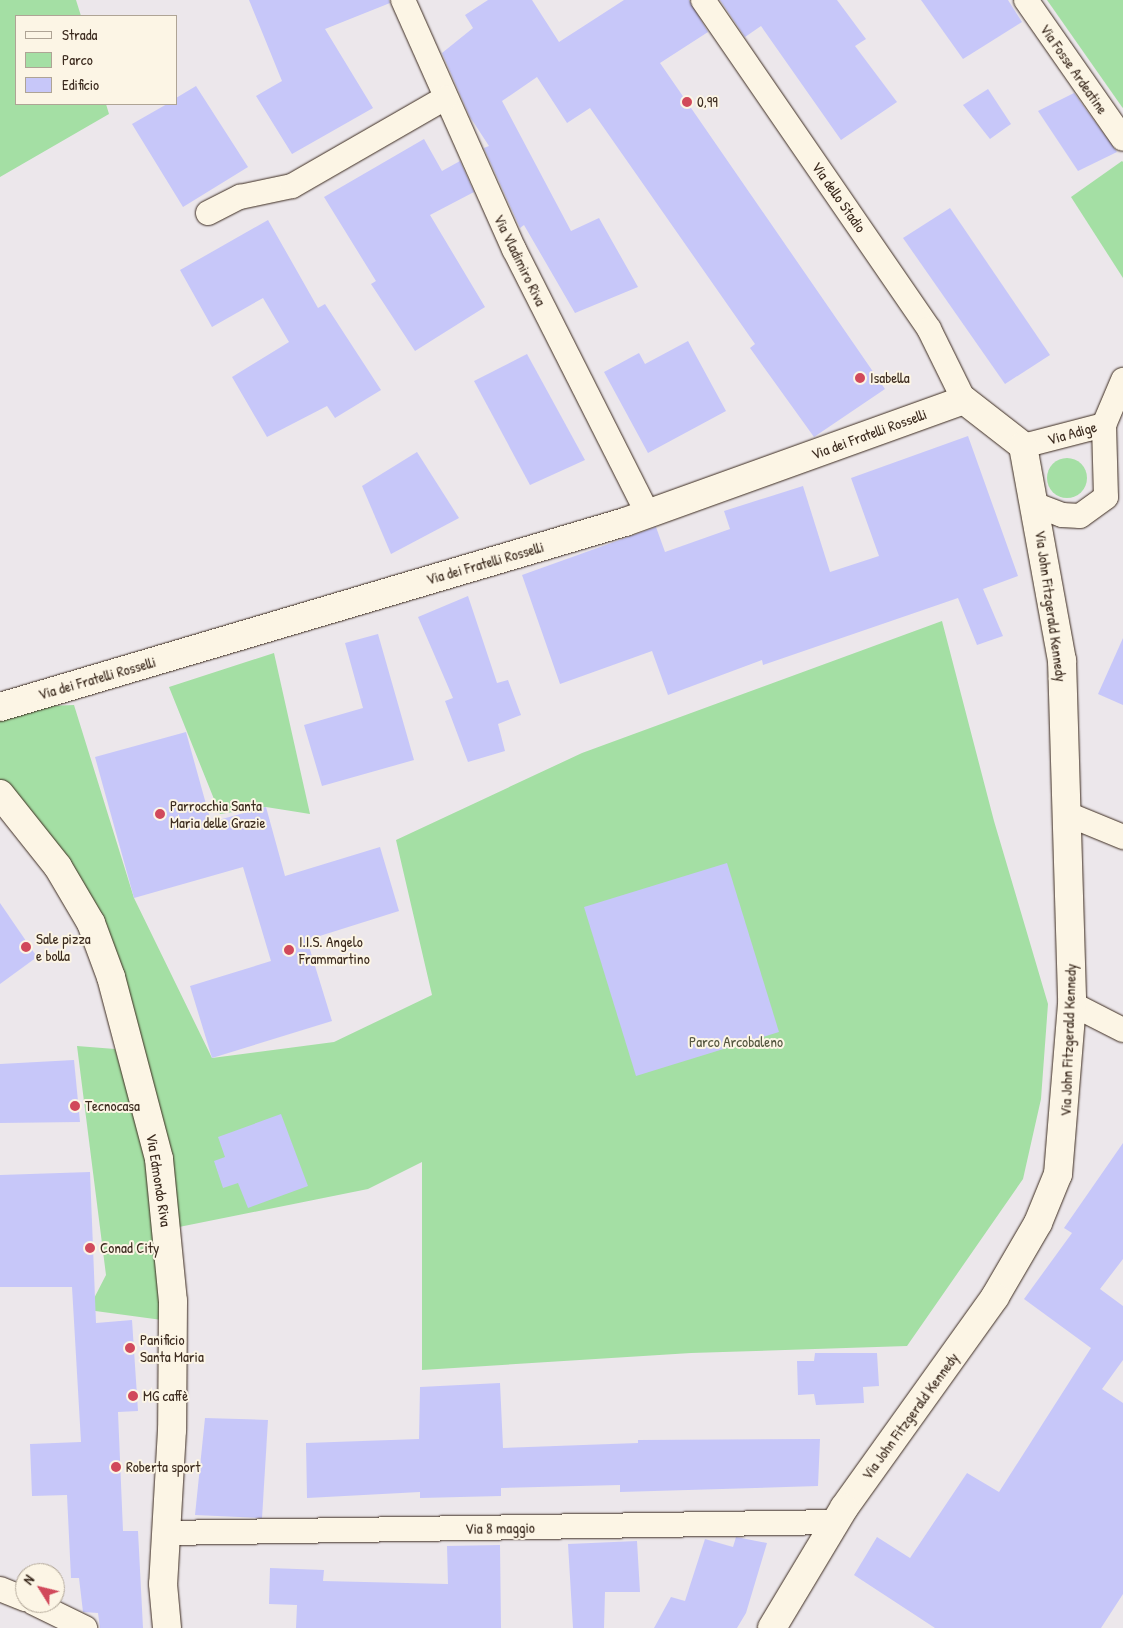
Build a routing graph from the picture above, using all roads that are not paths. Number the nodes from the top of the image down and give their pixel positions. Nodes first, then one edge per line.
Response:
1 (703, 0) edge
2 (1026, 0) edge
3 (408, 2) edge
4 (445, 98) junction
5 (1123, 139) edge
6 (208, 213) dead end
7 (1123, 380) edge
8 (964, 400) junction
9 (1104, 425) junction
10 (1023, 446) junction
11 (1115, 501) edge
12 (1036, 505) junction
13 (648, 514) junction
14 (0, 707) edge
15 (0, 794) edge
16 (1067, 814) junction
17 (1123, 837) edge
18 (1072, 1004) junction
19 (1123, 1030) edge
20 (834, 1522) junction
21 (166, 1533) junction
22 (0, 1589) edge
23 (15, 1595) edge
24 (54, 1613) edge
25 (85, 1628) edge
26 (167, 1628) edge
27 (772, 1628) edge

1 - 8 street, Via dello Stadio
2 - 5 street, Via Fosse Ardeatine
3 - 4 street, Via Vladimiro Riva
4 - 6 street
4 - 13 street, Via Vladimiro Riva
7 - 9 street, Via Adige
8 - 10 street
8 - 13 street, Via dei Fratelli Rosselli
9 - 10 street, Via Adige
9 - 11 street
10 - 12 street, Via John Fitzgerald Kennedy
11 - 12 street
12 - 16 street, Via John Fitzgerald Kennedy
13 - 14 street, Via dei Fratelli Rosselli
15 - 21 street, Via Edmondo Riva
16 - 17 street
16 - 18 street, Via John Fitzgerald Kennedy
18 - 19 street
18 - 20 street, Via John Fitzgerald Kennedy
20 - 21 street, Via 8 maggio
20 - 27 street, Via John Fitzgerald Kennedy
21 - 26 street, Via Edmondo Riva
22 - 23 street
24 - 25 street

